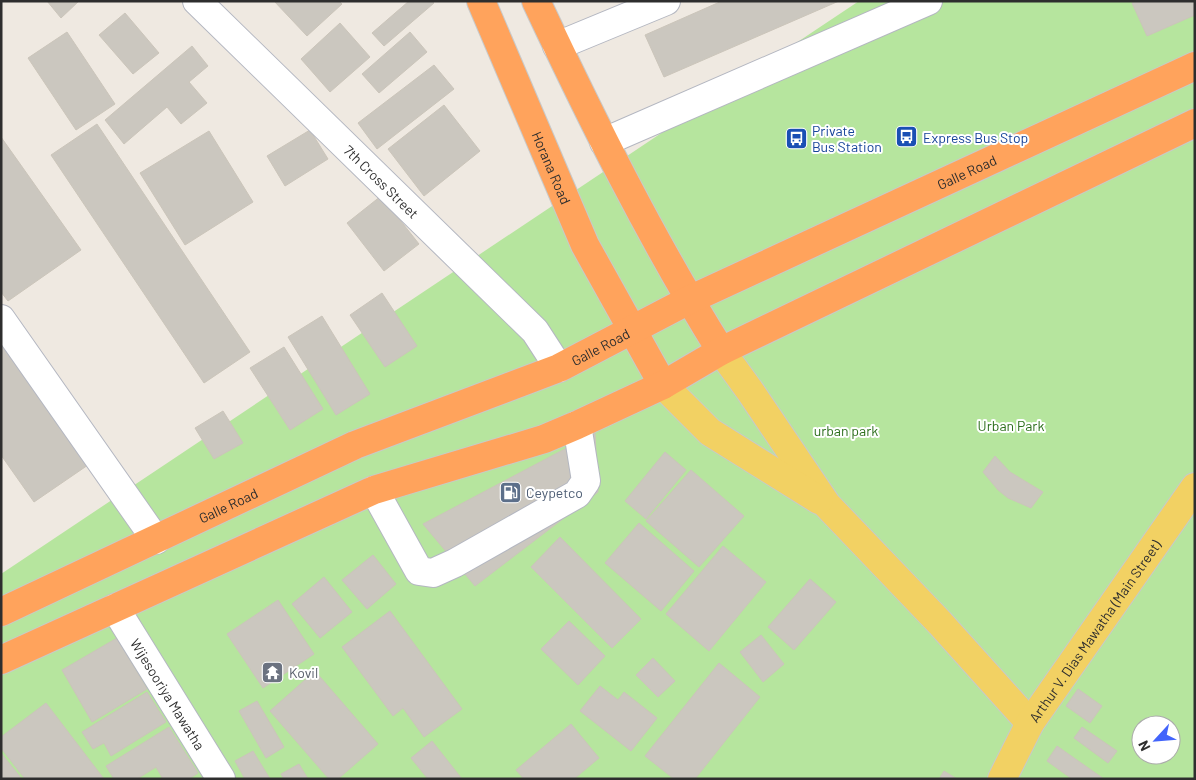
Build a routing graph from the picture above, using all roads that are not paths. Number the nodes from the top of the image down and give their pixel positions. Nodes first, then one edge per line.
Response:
1 (197, 1) edge
2 (481, 1) edge
3 (536, 1) edge
4 (666, 1) edge
5 (928, 1) edge
6 (557, 46) junction
7 (1195, 66) edge
8 (1195, 123) edge
9 (604, 142) junction
10 (689, 300) junction
11 (1, 319) edge
12 (633, 330) junction
13 (721, 351) junction
14 (558, 368) junction
15 (663, 385) junction
16 (576, 425) junction
17 (1195, 487) edge
18 (374, 490) junction
19 (827, 505) junction
20 (156, 540) junction
21 (115, 608) junction
22 (1, 612) edge
23 (1, 660) edge
24 (1030, 723) junction
25 (221, 779) edge
26 (1002, 779) edge

1 - 14 street, 7th Cross Street
2 - 12 highway, Horana Road
3 - 6 highway
4 - 6 street
5 - 9 street
6 - 9 highway
7 - 10 highway, Galle Road
8 - 13 highway
9 - 10 highway
10 - 12 highway, Galle Road
10 - 13 highway
11 - 20 street
12 - 14 highway, Galle Road
12 - 15 highway, Horana Road
13 - 15 highway
13 - 19 main road
14 - 20 highway, Galle Road
15 - 16 highway
15 - 19 main road
16 - 18 highway
16 - 18 street
17 - 24 main road, Arthur V. Dias Mawatha (Main Street)
18 - 21 highway
19 - 24 main road
20 - 22 highway, Galle Road
21 - 23 highway
21 - 25 street, Wijesooriya Mawatha
24 - 26 main road, Arthur V. Dias Mawatha (Main Street)

